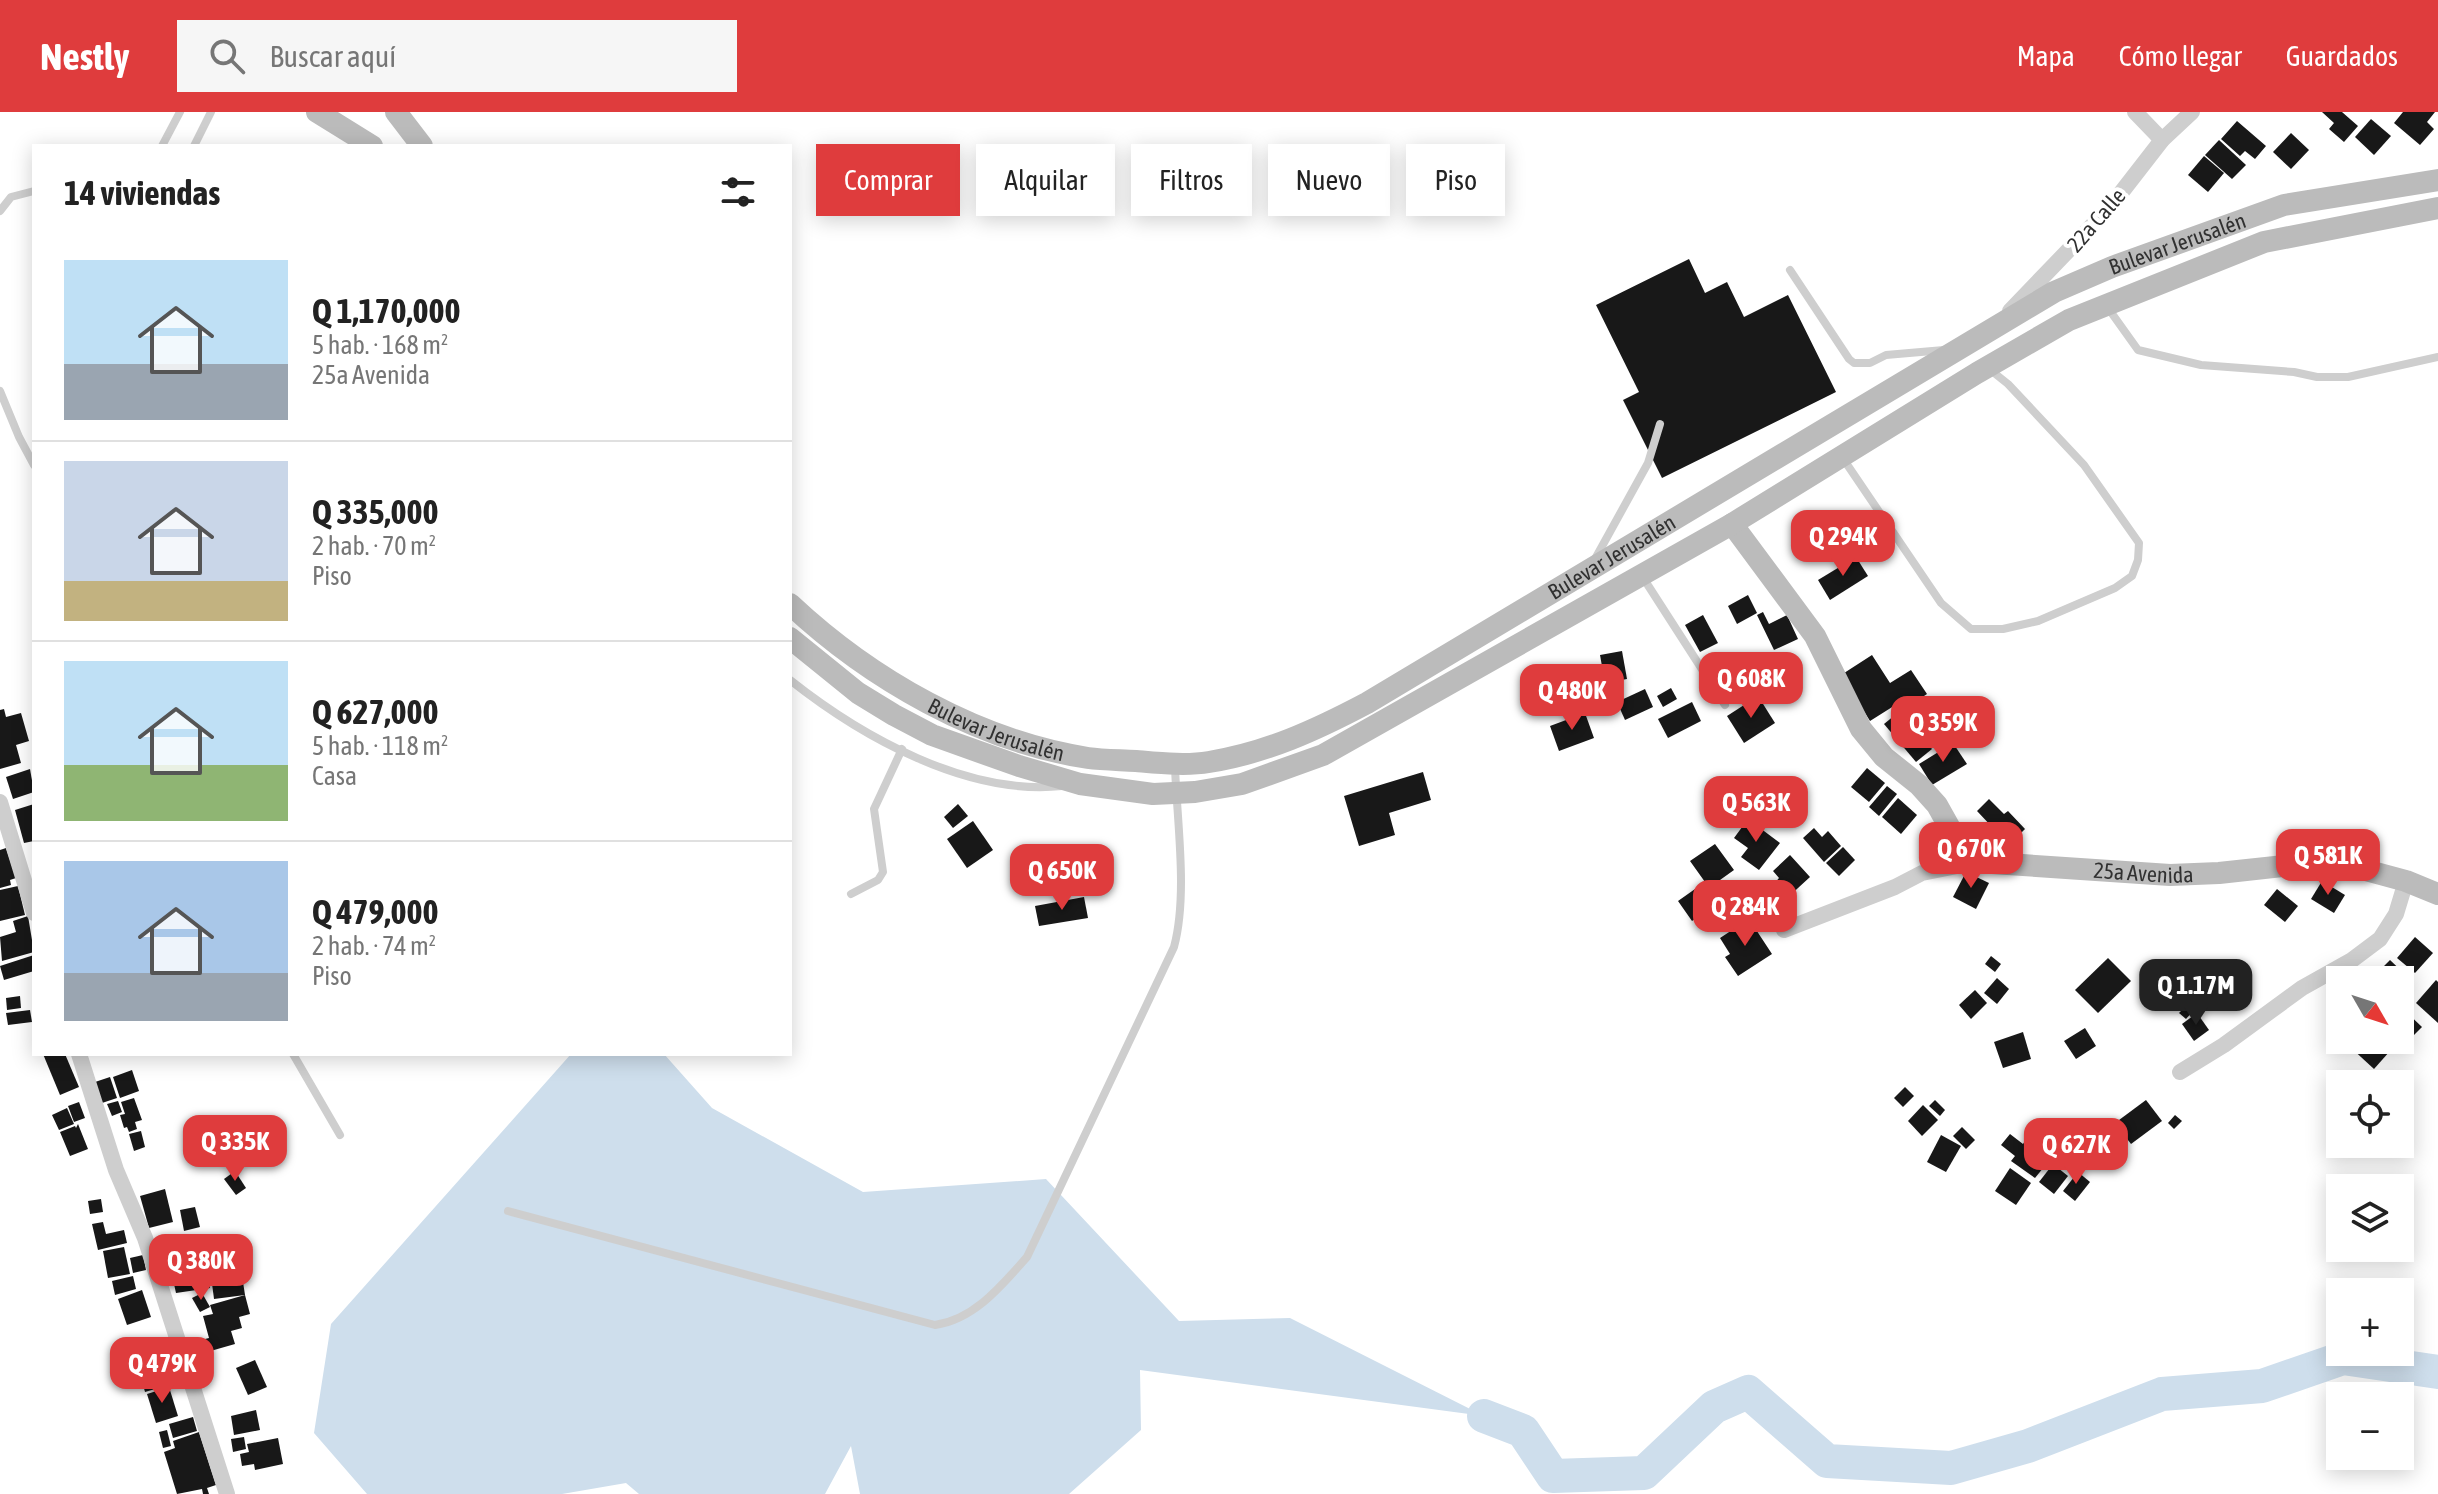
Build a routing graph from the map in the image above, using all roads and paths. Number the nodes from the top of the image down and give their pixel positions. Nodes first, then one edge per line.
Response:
1 (180, 112) edge
2 (211, 112) edge
3 (317, 112) edge
4 (396, 112) edge
5 (2135, 112) edge
6 (2192, 112) edge
7 (2162, 140) junction
8 (163, 144) edge
9 (195, 144) edge
10 (369, 144) edge
11 (420, 144) edge
12 (2438, 180) edge
13 (32, 192) edge
14 (2438, 208) edge
15 (0, 211) edge
16 (1790, 270) dead end
17 (2105, 304) junction
18 (1996, 325) junction
19 (1957, 349) junction
20 (2438, 357) edge
21 (1987, 367) junction
22 (0, 391) edge
23 (1660, 424) dead end
24 (1842, 456) junction
25 (32, 461) edge
26 (1732, 524) junction
27 (1589, 570) junction
28 (1642, 575) junction
29 (792, 606) edge
30 (792, 640) edge
31 (792, 681) edge
32 (1725, 705) dead end
33 (902, 749) junction
34 (1175, 763) junction
35 (1080, 784) junction
36 (1176, 792) junction
37 (0, 802) edge
38 (1977, 862) junction
39 (2406, 881) junction
40 (851, 894) dead end
41 (2438, 894) edge
42 (32, 906) edge
43 (1784, 930) dead end
44 (80, 1056) edge
45 (294, 1056) edge
46 (2180, 1072) dead end
47 (340, 1135) dead end
48 (508, 1211) dead end
49 (227, 1494) edge

1 - 8 lane
2 - 9 lane
3 - 10 main road
4 - 11 main road
5 - 7 street
6 - 7 street, 22a Calle
7 - 18 street, 22a Calle
12 - 18 main road, Bulevar Jerusalén
13 - 15 lane
14 - 17 main road, Bulevar Jerusalén
16 - 19 lane
17 - 20 lane
17 - 21 main road, Bulevar Jerusalén
18 - 19 main road, Bulevar Jerusalén
19 - 27 main road, Bulevar Jerusalén
21 - 24 main road, Bulevar Jerusalén
21 - 24 lane
22 - 25 lane
23 - 27 lane
24 - 26 main road, Bulevar Jerusalén
26 - 28 main road, Bulevar Jerusalén
26 - 38 main road
27 - 34 main road, Bulevar Jerusalén
28 - 32 lane
28 - 36 main road, Bulevar Jerusalén
29 - 34 main road, Bulevar Jerusalén
30 - 35 main road, Bulevar Jerusalén
31 - 33 lane
33 - 35 lane
33 - 40 lane
34 - 36 lane
35 - 36 main road, Bulevar Jerusalén
36 - 48 lane
37 - 42 street
38 - 39 main road, 25a Avenida
38 - 43 street
39 - 41 main road, 25a Avenida
39 - 46 street
44 - 49 street
45 - 47 lane

